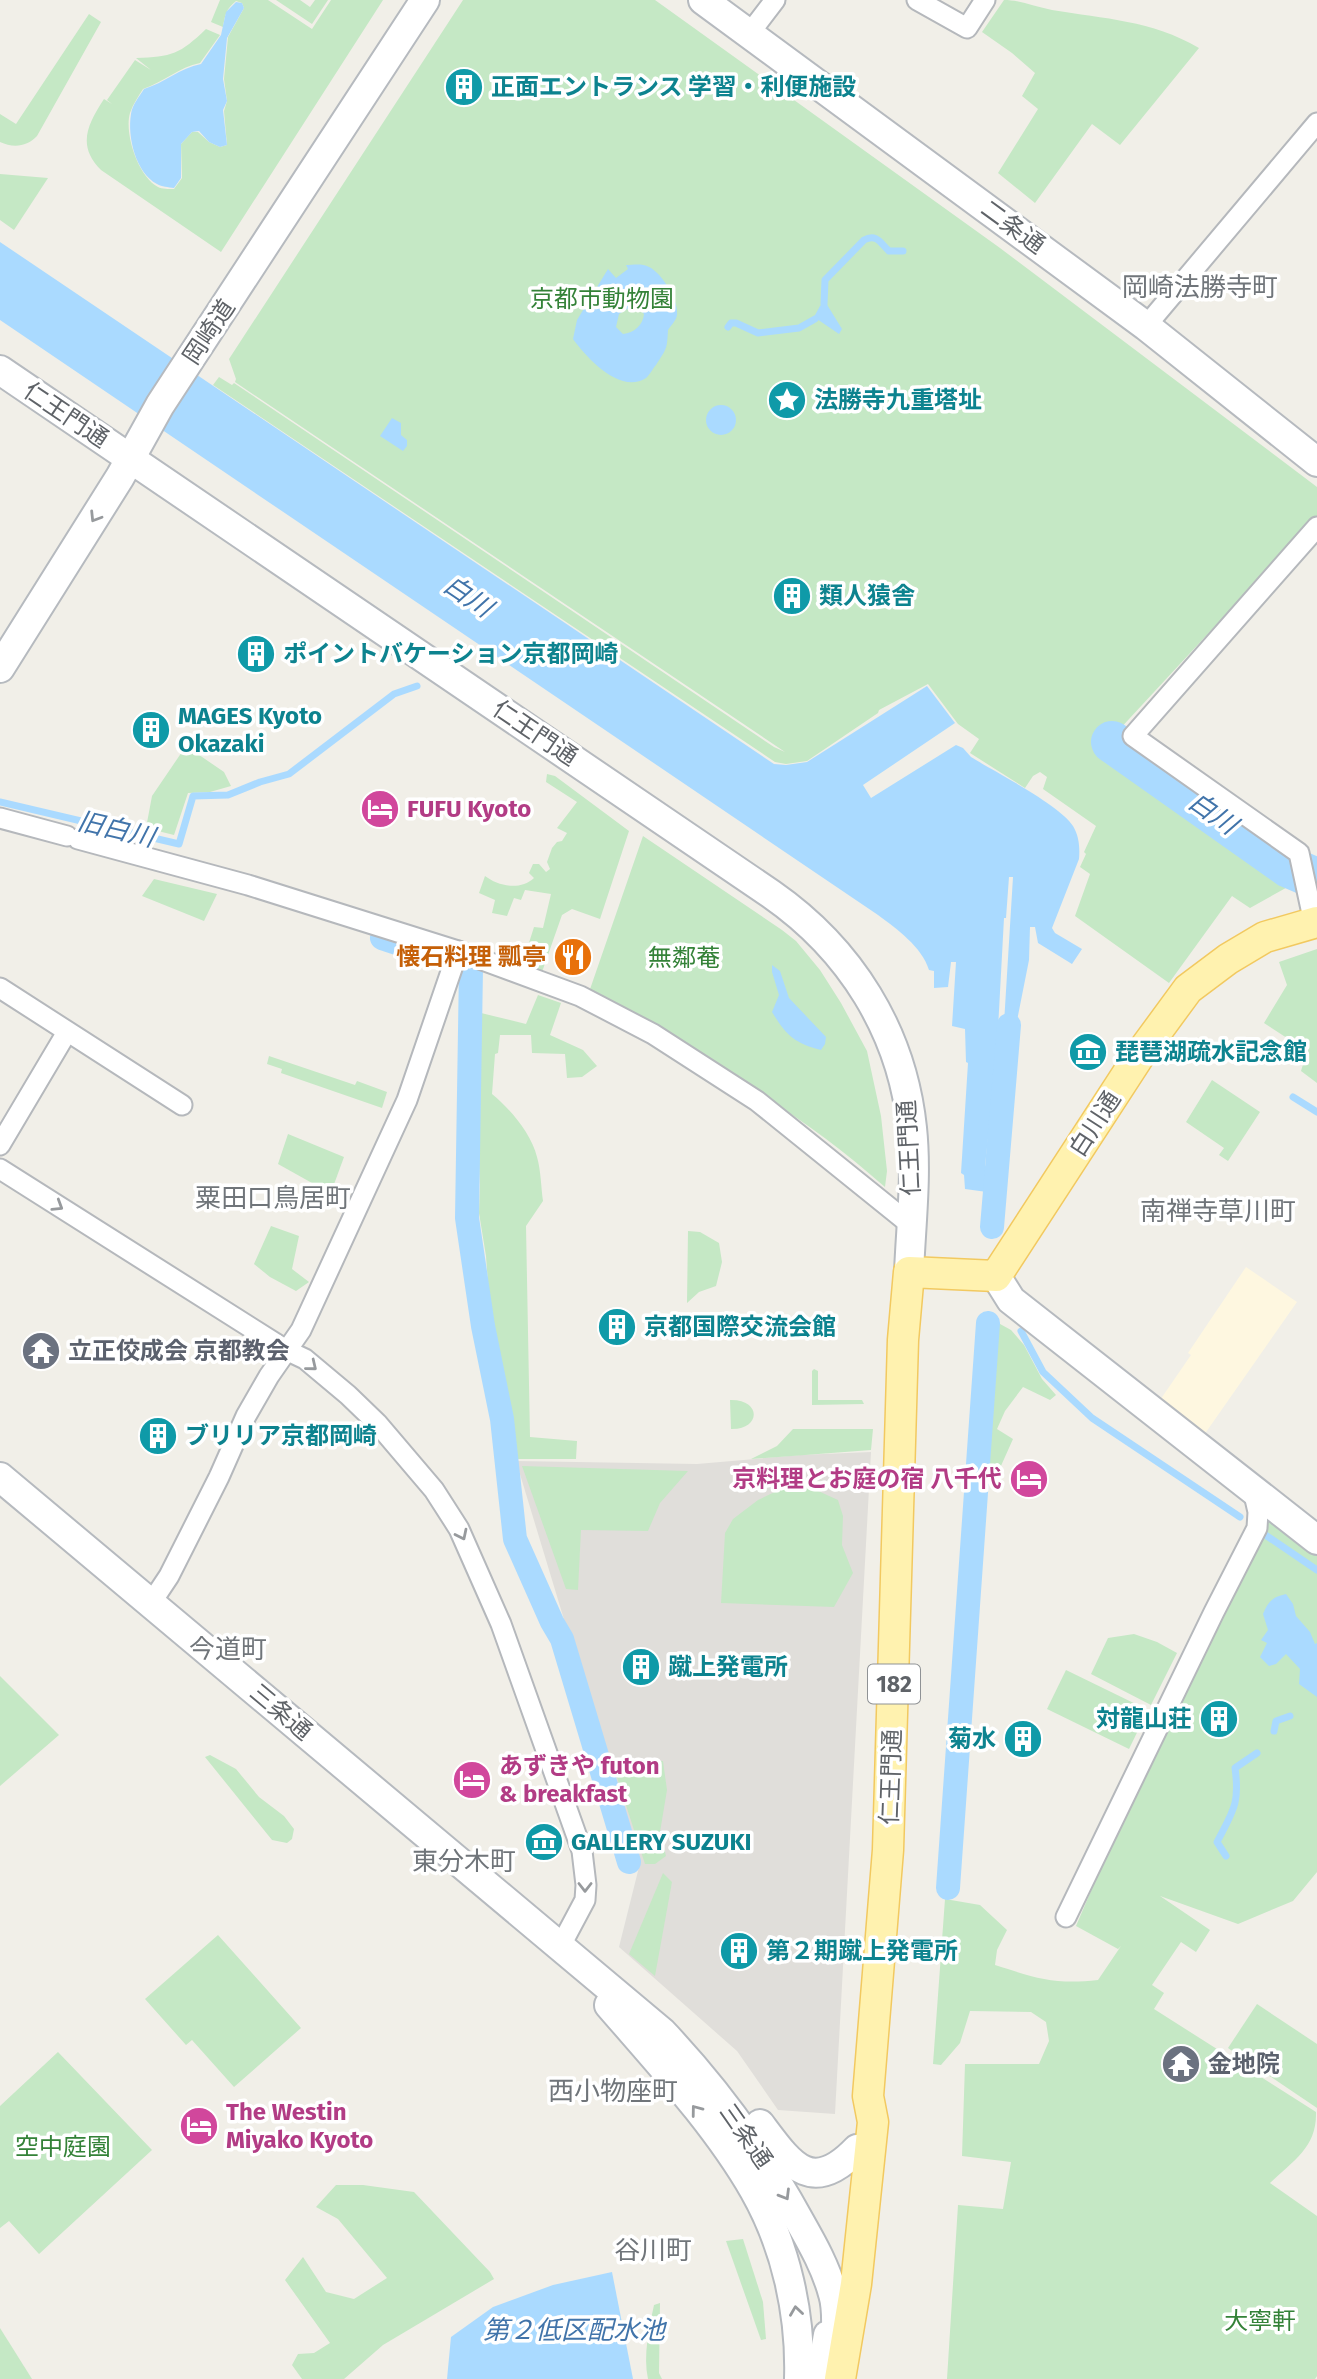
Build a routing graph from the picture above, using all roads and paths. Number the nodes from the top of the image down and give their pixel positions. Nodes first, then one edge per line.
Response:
1 (425, 0) edge
2 (703, 0) edge
3 (775, 0) edge
4 (918, 0) edge
5 (985, 0) edge
6 (749, 34) junction
7 (1317, 123) edge
8 (1146, 326) junction
9 (0, 370) edge
10 (130, 458) junction
11 (1317, 462) edge
12 (1317, 527) edge
13 (0, 668) edge
14 (0, 818) edge
15 (1315, 922) edge
16 (458, 951) junction
17 (0, 988) edge
18 (67, 1032) junction
19 (182, 1105) dead end
20 (0, 1145) edge
21 (0, 1169) edge
22 (911, 1225) junction
23 (909, 1272) junction
24 (996, 1276) junction
25 (286, 1350) junction
26 (0, 1478) edge
27 (1253, 1490) junction
28 (1317, 1540) edge
29 (152, 1603) junction
30 (1066, 1917) dead end
31 (560, 1947) junction
32 (868, 2096) junction
33 (857, 2149) junction
34 (834, 2298) junction
35 (799, 2379) edge
36 (820, 2379) edge
37 (838, 2379) edge

1 - 10 street, 岡崎道
2 - 6 street, 二条通
3 - 6 street
4 - 5 street
6 - 8 street, 二条通
7 - 8 street
8 - 11 street, 二条通
9 - 10 street, 仁王門通
10 -> 13 street, 岡崎道
10 - 22 street, 仁王門通
12 - 15 street
14 - 16 street
15 - 24 main road, 白川通
16 - 22 street
16 - 25 street
17 - 18 street
18 - 19 street
18 - 20 street
21 -> 25 street
22 - 23 street, 仁王門通
23 - 24 main road
23 - 32 main road, 仁王門通 / 182
24 - 27 street
25 - 29 street
25 -> 31 street
26 - 29 street, 三条通
27 - 28 street
27 - 30 street
29 - 31 street, 三条通
31 - 33 street
31 -> 34 street, 三条通
35 -> 31 street, 三条通
32 - 33 main road, 182
32 - 37 main road, 仁王門通 / 182
33 - 34 main road, 182
34 - 36 street
34 - 37 street, 三条通

